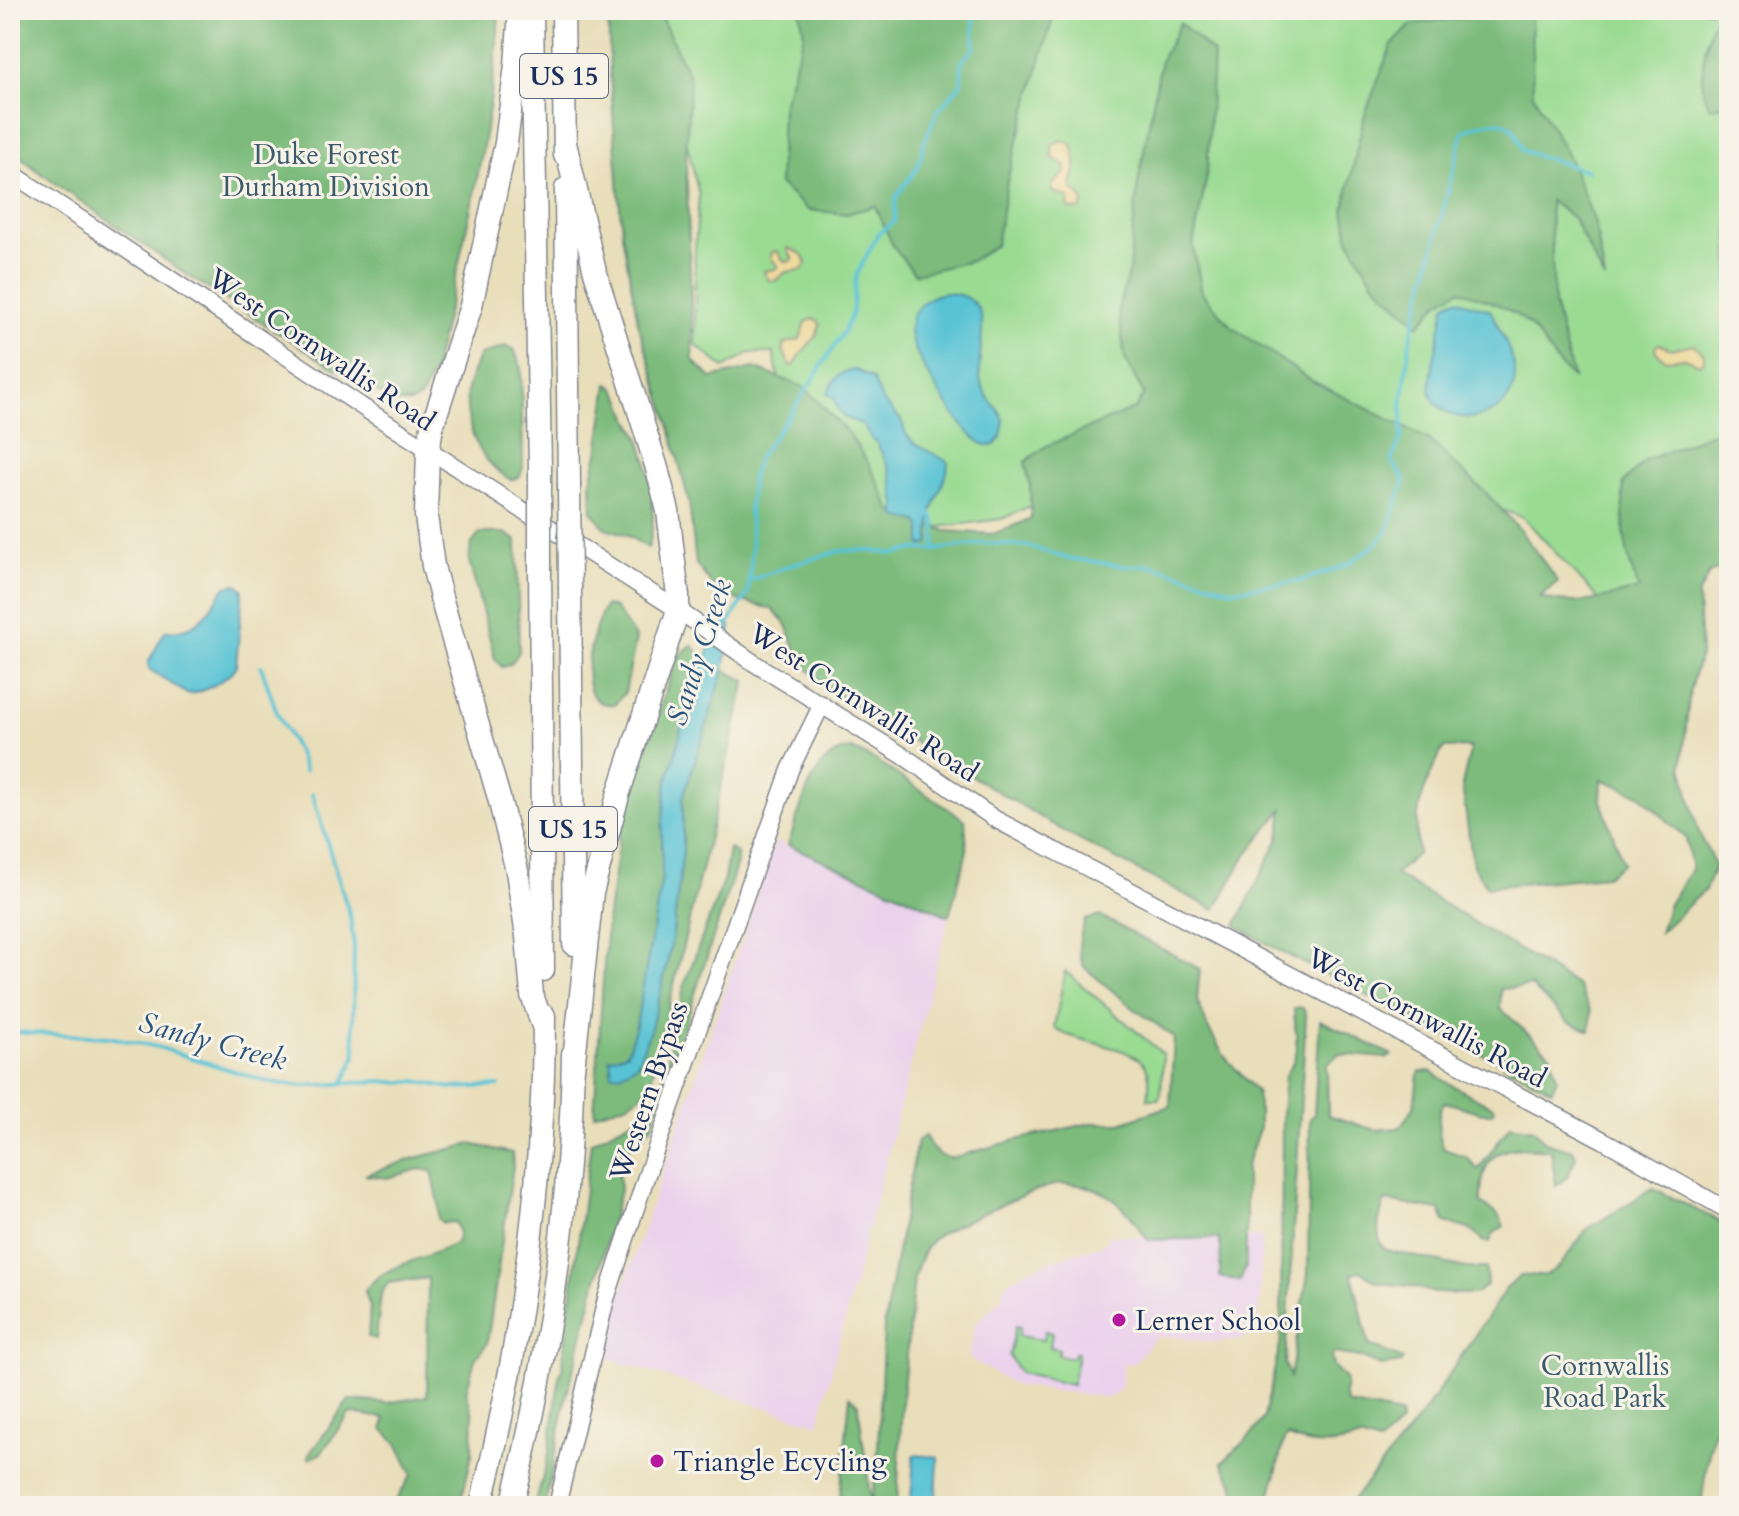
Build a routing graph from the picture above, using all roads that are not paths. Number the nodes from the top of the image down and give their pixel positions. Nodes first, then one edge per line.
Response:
1 (520, 10) edge
2 (532, 10) edge
3 (563, 10) edge
4 (565, 143) junction
5 (10, 172) edge
6 (428, 450) junction
7 (678, 610) junction
8 (822, 704) junction
9 (544, 1029) junction
10 (573, 1069) junction
11 (1729, 1211) edge
12 (481, 1506) edge
13 (512, 1506) edge
14 (557, 1506) edge

1 - 6 highway
2 - 9 highway, US 15, bridge
3 - 4 highway, US 15
4 - 7 highway
4 - 10 highway, US 15, bridge
5 - 6 street, West Cornwallis Road
6 - 7 street, West Cornwallis Road
6 - 9 highway
7 - 8 street, West Cornwallis Road
7 - 10 highway
8 - 11 street, West Cornwallis Road
8 - 14 street, Western Bypass
9 - 12 highway, US 15
10 - 13 highway, US 15

